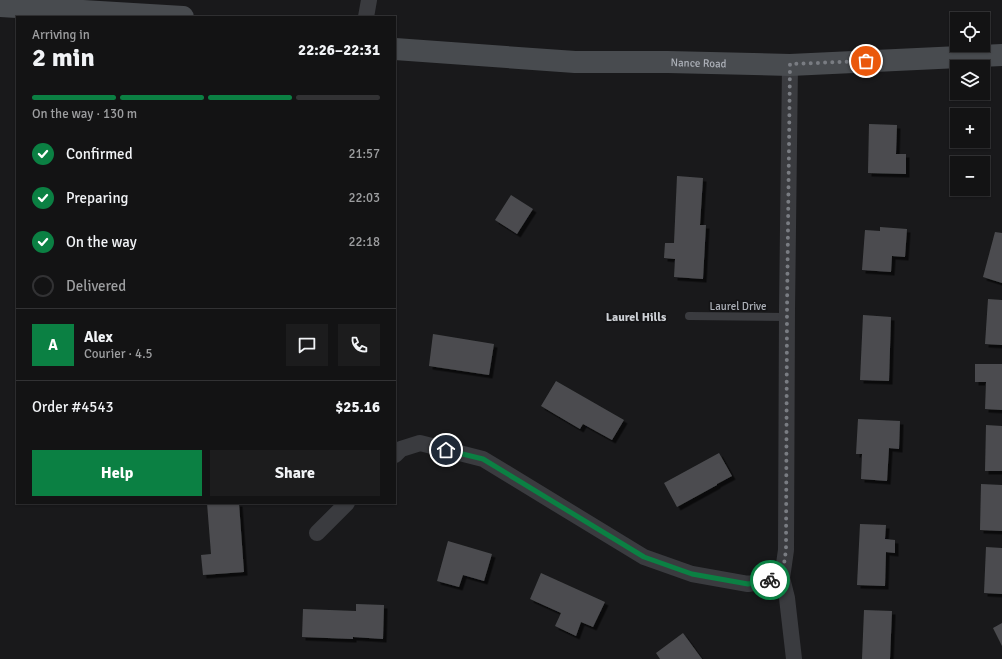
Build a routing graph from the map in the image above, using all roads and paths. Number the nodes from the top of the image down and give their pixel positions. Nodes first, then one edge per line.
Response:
1 (369, 0) edge
2 (0, 6) edge
3 (167, 16) edge
4 (366, 16) edge
5 (396, 50) edge
6 (1002, 55) edge
7 (790, 64) junction
8 (689, 316) dead end
9 (787, 317) junction
10 (396, 454) edge
11 (345, 504) edge
12 (317, 533) dead end
13 (782, 578) junction
14 (794, 659) edge

1 - 4 street
2 - 3 street
5 - 7 street, Nance Road
6 - 7 street, Nance Road
7 - 9 street
8 - 9 lane, Laurel Drive
9 - 13 street
10 - 13 street
11 - 12 street
13 - 14 street

